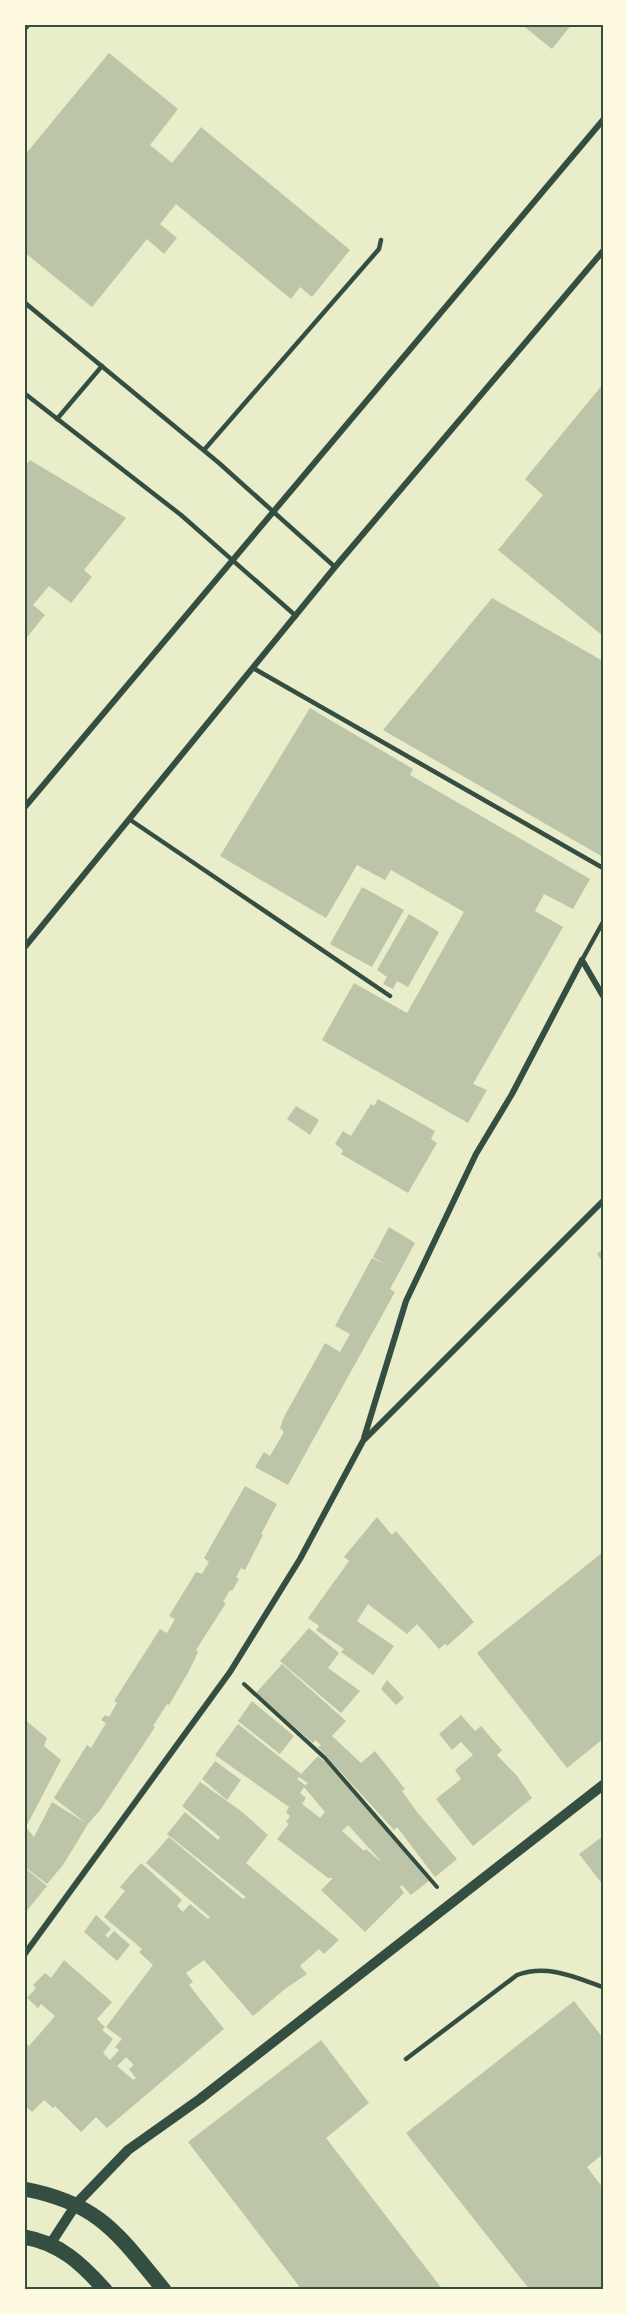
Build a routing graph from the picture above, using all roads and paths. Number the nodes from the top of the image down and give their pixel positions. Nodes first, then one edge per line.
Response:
1 (29, 24) edge
2 (24, 30) edge
3 (603, 120) edge
4 (381, 240) dead end
5 (603, 251) edge
6 (24, 302) edge
7 (102, 366) junction
8 (24, 393) edge
9 (57, 419) junction
10 (204, 450) junction
11 (274, 511) junction
12 (235, 560) junction
13 (335, 567) junction
14 (296, 616) junction
15 (253, 668) junction
16 (24, 808) edge
17 (129, 819) junction
18 (603, 868) edge
19 (603, 922) edge
20 (24, 947) edge
21 (582, 960) junction
22 (390, 996) dead end
23 (603, 996) edge
24 (603, 1202) edge
25 (363, 1441) junction
26 (230, 1672) junction
27 (603, 1785) edge
28 (453, 1904) junction
29 (24, 1955) edge
30 (603, 1987) edge
31 (406, 2060) dead end
32 (24, 2188) edge
33 (77, 2203) junction
34 (24, 2237) edge
35 (51, 2243) junction
36 (105, 2290) edge
37 (164, 2290) edge

1 - 2 lane
3 - 11 street
4 - 10 lane
5 - 13 street
6 - 7 lane
7 - 9 lane
7 - 10 lane
8 - 9 lane
9 - 12 lane
10 - 11 lane
11 - 12 street
11 - 13 lane
12 - 14 lane
12 - 16 street
13 - 14 street
14 - 15 street
15 - 17 street
15 - 18 lane
17 - 20 street
17 - 22 lane
19 - 21 lane
21 - 23 street
21 - 25 street
24 - 25 street
25 - 26 street
26 - 28 path
26 - 29 street
27 - 28 street
28 - 33 street
30 - 31 lane
32 - 33 main road
33 - 35 street
33 - 37 main road
34 - 35 main road
35 - 36 main road

